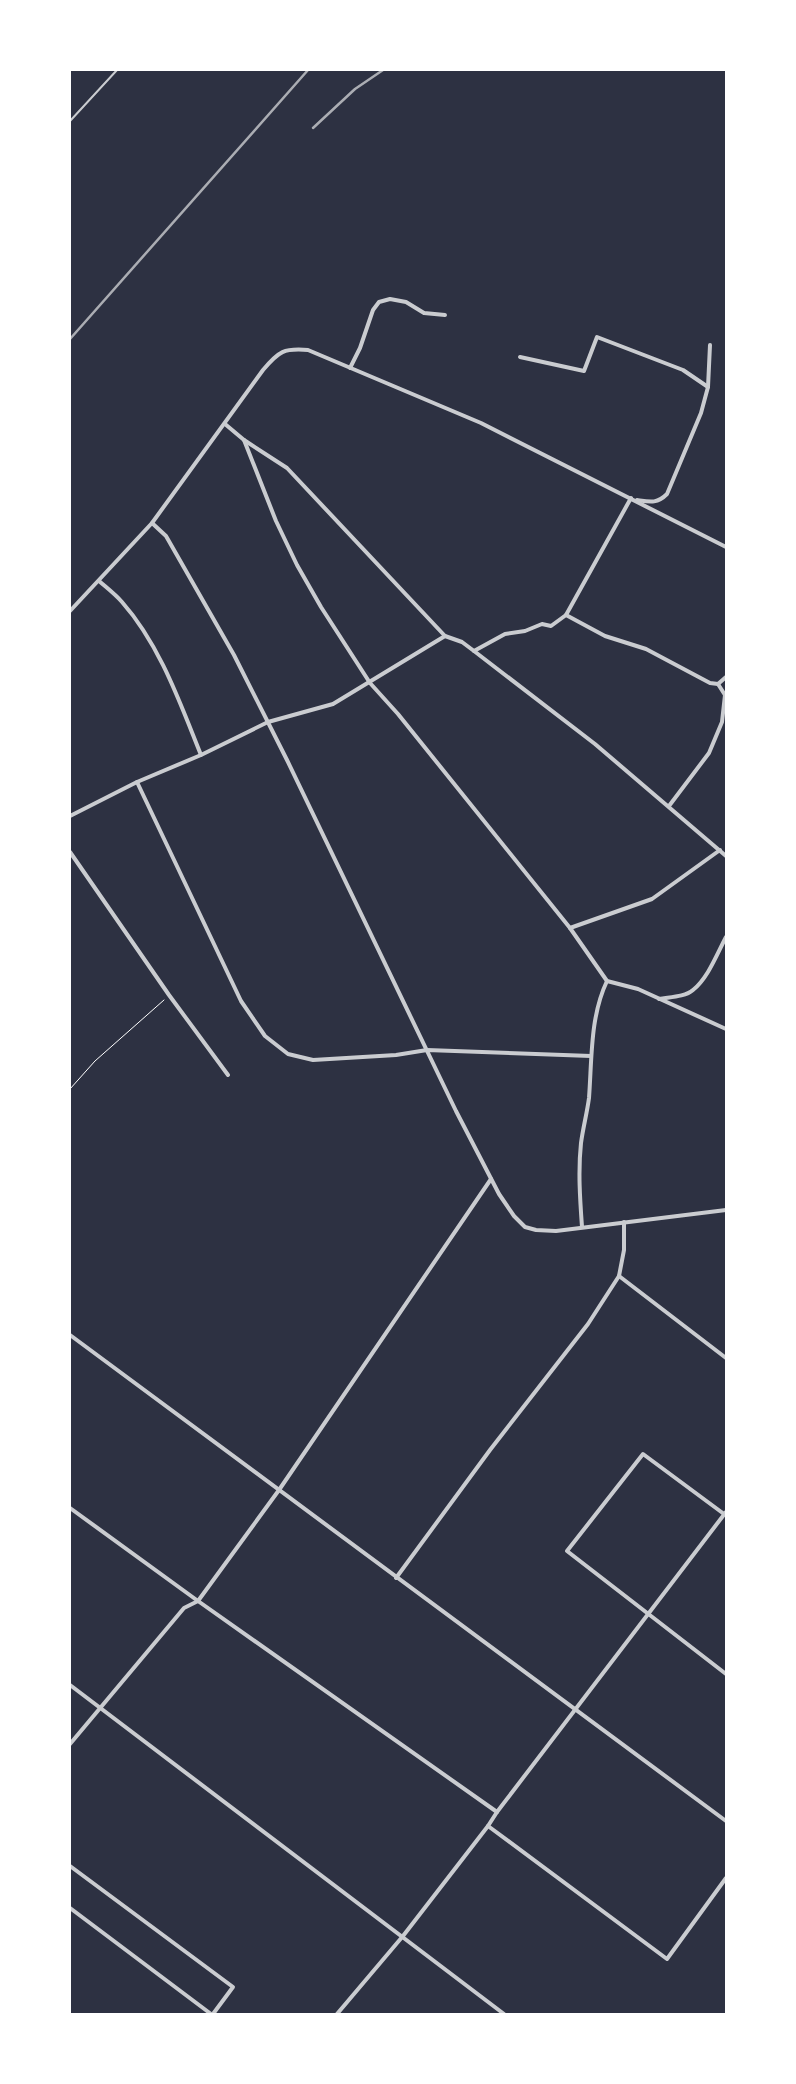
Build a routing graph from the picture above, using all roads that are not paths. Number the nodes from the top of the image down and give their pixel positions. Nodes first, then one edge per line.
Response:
1 (116, 70) edge
2 (70, 120) edge
3 (445, 315) dead end
4 (710, 345) dead end
5 (520, 357) dead end
6 (350, 368) junction
7 (708, 387) junction
8 (225, 424) junction
9 (244, 440) junction
10 (630, 498) junction
11 (152, 523) junction
12 (726, 547) edge
13 (99, 581) junction
14 (70, 611) edge
15 (566, 615) junction
16 (445, 636) junction
17 (474, 651) junction
18 (726, 677) edge
19 (370, 683) junction
20 (718, 684) junction
21 (268, 722) junction
22 (724, 723) edge
23 (201, 755) junction
24 (137, 782) junction
25 (669, 806) junction
26 (70, 816) edge
27 (720, 850) junction
28 (70, 852) edge
29 (726, 856) edge
30 (570, 928) junction
31 (726, 937) edge
32 (607, 981) junction
33 (659, 999) junction
34 (726, 1029) edge
35 (427, 1050) junction
36 (591, 1056) junction
37 (228, 1075) dead end
38 (491, 1179) junction
39 (726, 1210) edge
40 (624, 1222) junction
41 (582, 1227) junction
42 (619, 1276) junction
43 (70, 1335) edge
44 (726, 1358) edge
45 (279, 1490) junction
46 (70, 1508) edge
47 (725, 1514) edge
48 (396, 1578) junction
49 (198, 1601) junction
50 (648, 1614) junction
51 (726, 1674) edge
52 (70, 1685) edge
53 (100, 1708) junction
54 (575, 1710) junction
55 (70, 1744) edge
56 (497, 1812) junction
57 (726, 1821) edge
58 (488, 1826) junction
59 (70, 1866) edge
60 (726, 1878) edge
61 (70, 1908) edge
62 (402, 1936) junction
63 (212, 2014) edge
64 (337, 2014) edge
65 (504, 2014) edge

1 - 2 lane
3 - 6 street
4 - 7 street
5 - 7 street
6 - 8 street
6 - 10 street
7 - 10 street
8 - 9 street
8 - 11 street
9 - 16 street
9 - 19 street
10 - 12 street
10 - 15 street
11 - 13 street
11 - 21 street
13 - 14 street
13 - 23 street
15 - 17 street
15 - 20 street
16 - 17 street
16 - 19 street
17 - 25 street
18 - 20 street
19 - 21 street
19 - 30 street
20 - 22 street
21 - 23 street
21 - 35 street
22 - 25 street
23 - 24 street
24 - 26 street
24 - 35 street
25 - 27 street
27 - 29 street
27 - 30 street
28 - 37 street
30 - 32 street
31 - 33 street
32 - 33 street
32 - 36 street
33 - 34 street
35 - 36 street
35 - 38 street
36 - 41 street
38 - 41 street
38 - 45 street
39 - 40 street
40 - 41 street
40 - 42 street
42 - 44 street
42 - 48 street
43 - 45 street
45 - 48 street
45 - 49 street
46 - 49 street
47 - 50 street
47 - 50 street
48 - 54 street
49 - 53 street
49 - 56 street
50 - 51 street
50 - 54 street
52 - 53 street
53 - 55 street
53 - 62 street
54 - 56 street
54 - 57 street
56 - 58 street
58 - 60 street
58 - 62 street
59 - 63 street
61 - 63 street
62 - 64 street
62 - 65 street

